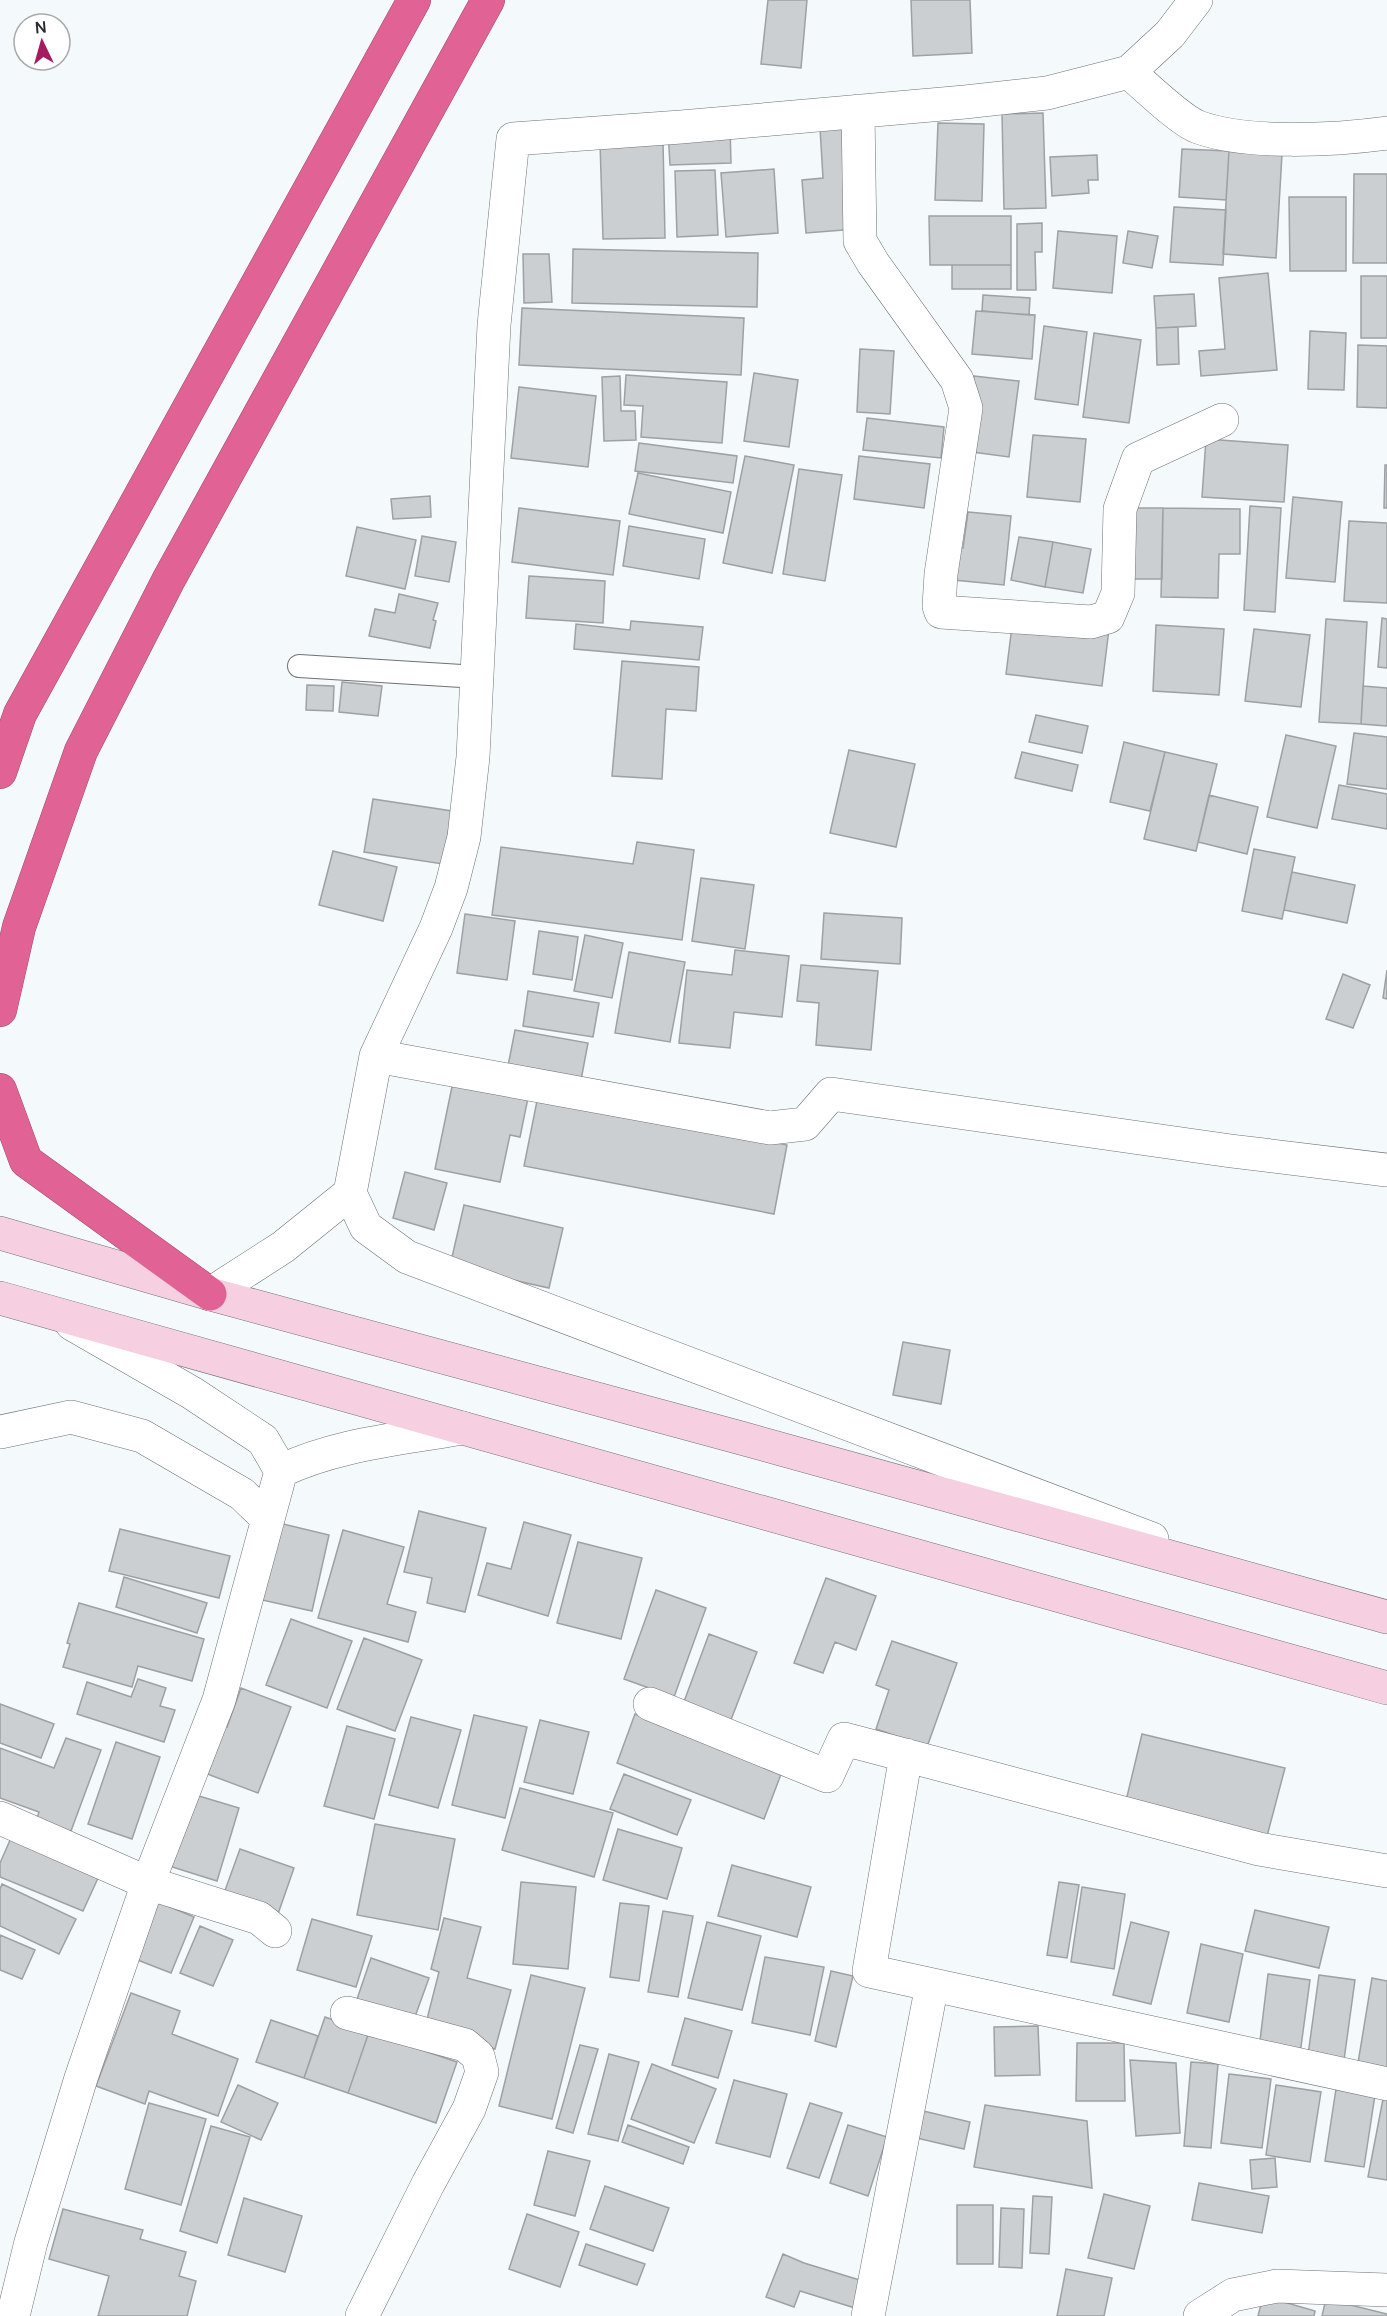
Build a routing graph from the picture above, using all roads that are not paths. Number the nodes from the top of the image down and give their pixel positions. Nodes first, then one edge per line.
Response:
1 (414, 0) edge
2 (488, 0) edge
3 (1196, 0) edge
4 (1129, 72) junction
5 (858, 111) junction
6 (1387, 133) edge
7 (1222, 420) dead end
8 (299, 666) dead end
9 (478, 677) junction
10 (0, 772) edge
11 (0, 1010) edge
12 (376, 1056) junction
13 (0, 1090) edge
14 (1387, 1170) edge
15 (350, 1193) junction
16 (0, 1233) edge
17 (210, 1294) junction
18 (0, 1298) edge
19 (56, 1314) junction
20 (462, 1428) junction
21 (0, 1432) edge
22 (281, 1472) junction
23 (268, 1519) junction
24 (1283, 1589) junction
25 (1387, 1617) edge
26 (1387, 1688) edge
27 (650, 1704) dead end
28 (906, 1755) junction
29 (0, 1818) edge
30 (1387, 1871) edge
31 (148, 1884) junction
32 (275, 1931) dead end
33 (932, 1985) junction
34 (347, 2013) dead end
35 (1387, 2084) edge
36 (1387, 2290) edge
37 (13, 2316) edge
38 (362, 2316) edge
39 (868, 2316) edge
40 (1200, 2316) edge

1 - 10 highway
2 - 11 highway
3 - 4 street
4 - 5 street
4 - 6 street
5 - 7 street
5 - 9 street
8 - 9 lane
9 - 12 street
12 - 14 street
12 - 15 street
13 - 17 highway
15 - 17 street
15 - 24 street
16 - 17 main road
17 - 24 main road
18 - 19 main road
19 - 20 main road
19 - 22 street
20 - 22 street
20 - 26 main road
21 - 23 street
22 - 23 street
23 - 31 street
24 - 25 main road
27 - 28 street
28 - 30 street
28 - 33 street
29 - 31 street
31 - 32 street
31 - 37 street
33 - 35 street
33 - 39 street
34 - 38 street
36 - 40 street

